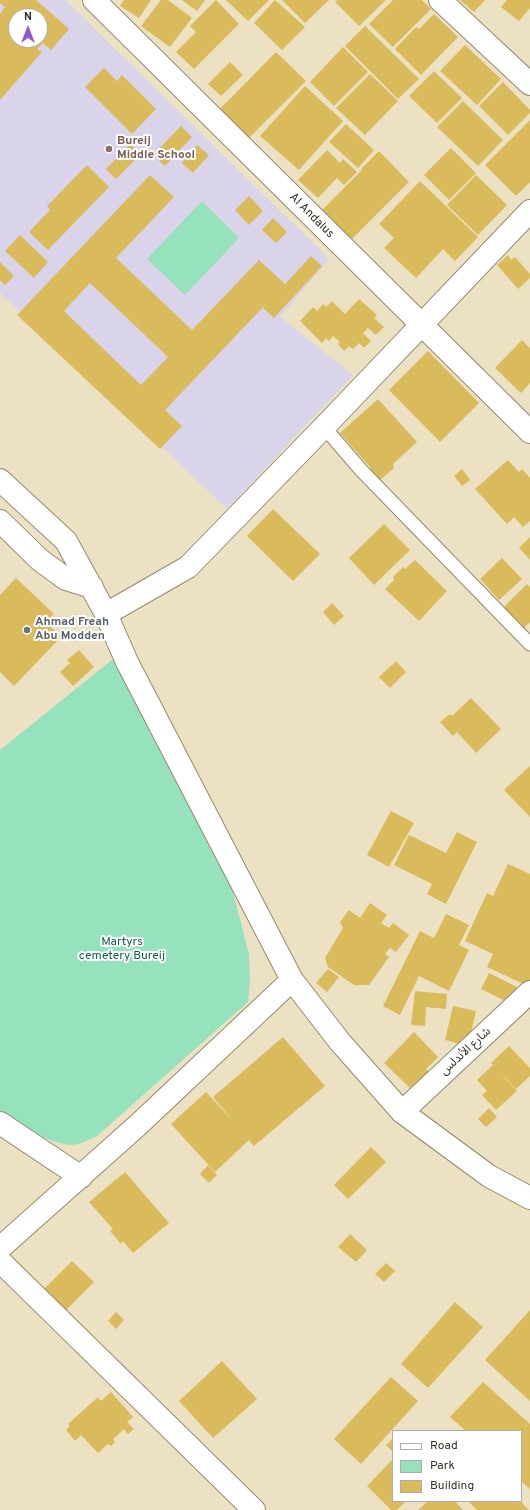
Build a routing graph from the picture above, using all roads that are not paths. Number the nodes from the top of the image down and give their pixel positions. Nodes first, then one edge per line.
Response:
1 (94, 0) edge
2 (440, 0) edge
3 (530, 84) edge
4 (530, 211) edge
5 (421, 325) junction
6 (324, 427) junction
7 (530, 432) edge
8 (0, 480) edge
9 (0, 521) edge
10 (92, 587) junction
11 (106, 614) junction
12 (530, 644) edge
13 (292, 980) junction
14 (530, 992) edge
15 (402, 1112) junction
16 (0, 1123) edge
17 (81, 1177) junction
18 (530, 1198) edge
19 (0, 1248) edge
20 (0, 1261) edge
21 (254, 1510) edge

1 - 5 street, Al Andalus
2 - 3 street
4 - 5 street
5 - 6 street
5 - 7 street, Al Andalus
6 - 11 street
6 - 12 lane
8 - 10 street
9 - 10 street
10 - 11 street
11 - 13 street
13 - 15 street
13 - 17 street
14 - 15 street, شارع الأندلس
15 - 18 street
16 - 17 street
17 - 19 street
20 - 21 street

